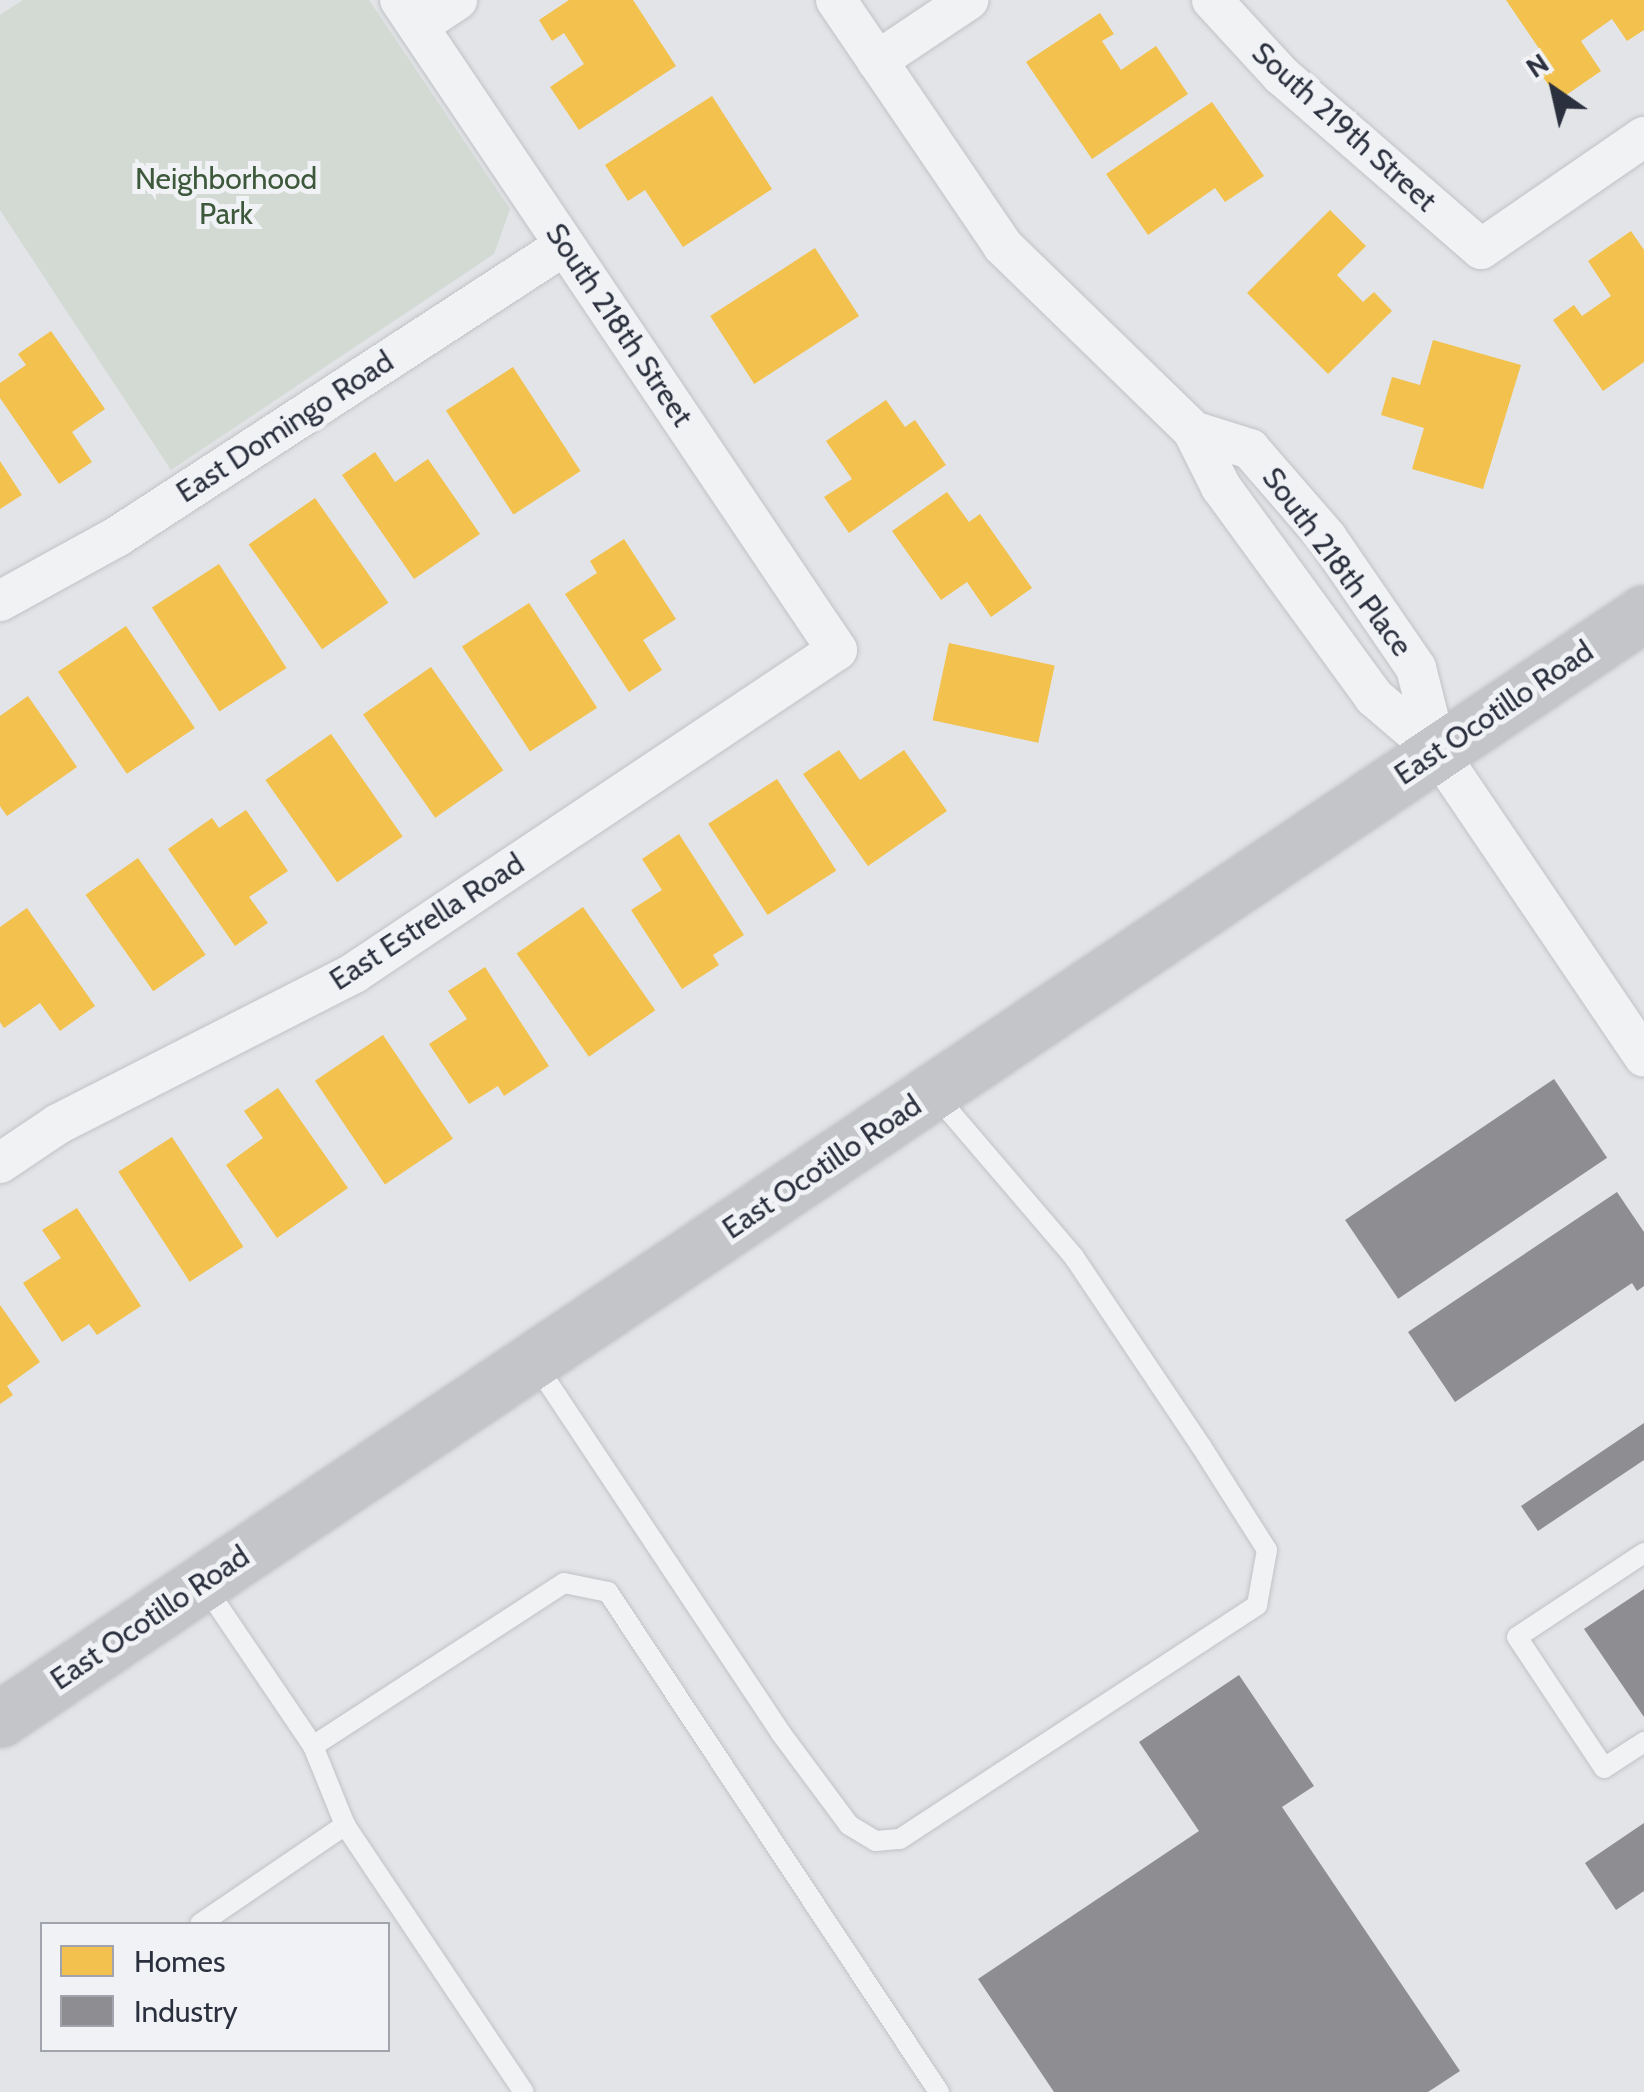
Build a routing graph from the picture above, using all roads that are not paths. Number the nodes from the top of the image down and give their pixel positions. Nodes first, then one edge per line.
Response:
1 (456, 0) edge
2 (836, 0) edge
3 (968, 0) edge
4 (1212, 0) edge
5 (409, 13) edge
6 (877, 61) junction
7 (1644, 137) edge
8 (565, 245) junction
9 (0, 601) edge
10 (1644, 614) edge
11 (838, 650) joint
12 (1437, 751) junction
13 (1644, 1057) edge
14 (933, 1092) junction
15 (0, 1163) edge
16 (534, 1362) junction
17 (1644, 1553) edge
18 (202, 1583) junction
19 (0, 1718) edge
20 (1644, 1742) edge
21 (313, 1746) junction
22 (346, 1826) junction
23 (203, 1922) edge
24 (524, 2092) edge
25 (939, 2092) edge

1 - 5 street
2 - 6 street, South 218th Place
3 - 6 street
4 - 7 street, South 219th Street
5 - 8 street, South 218th Street
6 - 12 street, South 218th Place
8 - 9 street, East Domingo Road
8 - 11 street, South 218th Street
10 - 12 main road, East Ocotillo Road
11 - 15 street, East Estrella Road
12 - 13 street, South 218th Place
12 - 14 main road, East Ocotillo Road
14 - 16 main road, East Ocotillo Road
14 - 16 lane
16 - 18 main road, East Ocotillo Road
17 - 20 lane
18 - 19 main road, East Ocotillo Road
18 - 21 lane
21 - 22 lane
21 - 25 lane
22 - 23 lane
22 - 24 lane

